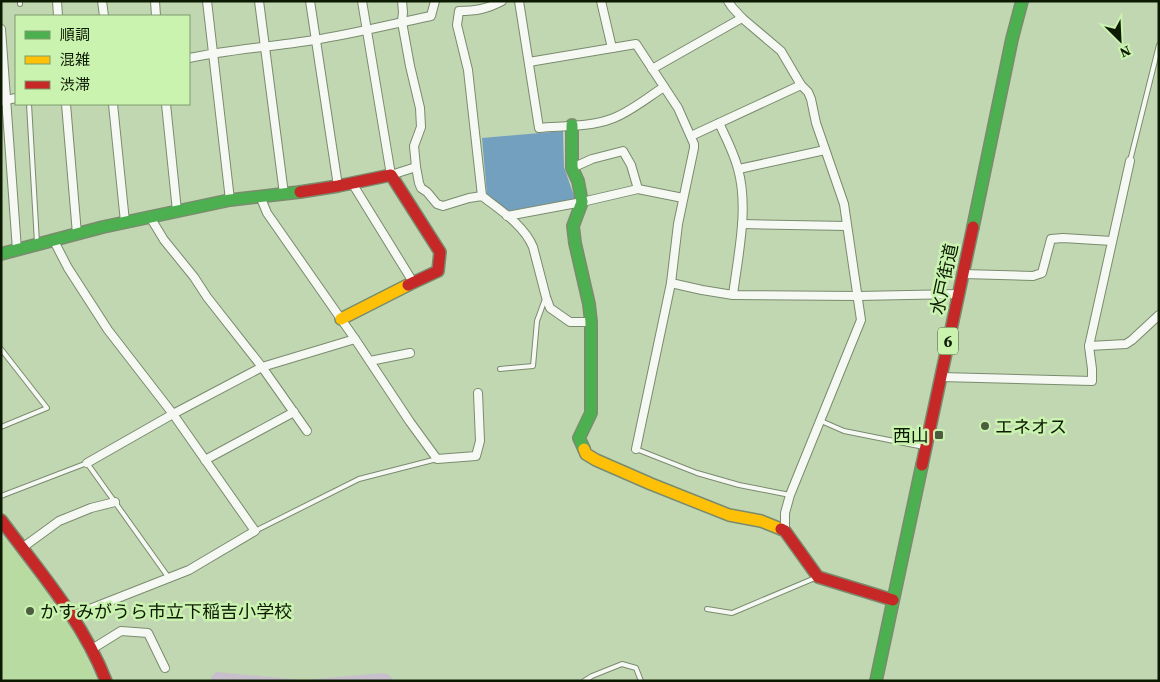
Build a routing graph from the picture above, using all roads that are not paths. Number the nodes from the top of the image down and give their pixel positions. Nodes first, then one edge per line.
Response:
1 (57, 1) edge
2 (102, 1) edge
3 (155, 1) edge
4 (207, 1) edge
5 (259, 1) edge
6 (310, 1) edge
7 (362, 1) edge
8 (402, 1) edge
9 (435, 1) edge
10 (502, 1) edge
11 (518, 1) edge
12 (601, 1) edge
13 (728, 1) edge
14 (1022, 1) edge
15 (58, 15) edge
16 (104, 15) edge
17 (156, 15) edge
18 (742, 18) junction
19 (402, 22) junction
20 (1, 29) edge
21 (367, 30) junction
22 (317, 40) junction
23 (1159, 45) edge
24 (265, 47) junction
25 (612, 48) junction
26 (213, 53) junction
27 (190, 58) edge
28 (529, 62) junction
29 (652, 69) junction
30 (801, 84) junction
31 (664, 87) junction
32 (4, 101) edge
33 (28, 105) edge
34 (66, 105) edge
35 (113, 105) edge
36 (166, 105) edge
37 (719, 123) junction
38 (572, 125) junction
39 (691, 136) junction
40 (825, 150) junction
41 (1130, 161) joint
42 (416, 167) junction
43 (572, 168) junction
44 (739, 170) junction
45 (391, 174) junction
46 (352, 183) junction
47 (338, 186) junction
48 (638, 189) junction
49 (284, 194) junction
50 (260, 196) junction
51 (482, 196) junction
52 (683, 198) junction
53 (230, 200) junction
54 (582, 202) junction
55 (177, 211) junction
56 (507, 216) junction
57 (150, 217) junction
58 (125, 222) junction
59 (742, 224) junction
60 (847, 226) junction
61 (77, 234) junction
62 (54, 241) junction
63 (1112, 241) junction
64 (37, 245) junction
65 (17, 250) junction
66 (1, 254) edge
67 (963, 274) junction
68 (413, 282) junction
69 (670, 283) junction
70 (959, 294) junction
71 (733, 295) junction
72 (858, 296) junction
73 (546, 297) junction
74 (1159, 315) edge
75 (341, 319) junction
76 (591, 322) junction
77 (355, 339) junction
78 (1089, 346) junction
79 (1, 349) edge
80 (410, 353) dead end
81 (370, 361) junction
82 (262, 366) junction
83 (500, 369) dead end
84 (941, 376) junction
85 (478, 393) dead end
86 (294, 412) junction
87 (173, 414) junction
88 (821, 421) junction
89 (1, 427) edge
90 (307, 431) dead end
91 (926, 447) junction
92 (636, 450) joint
93 (437, 459) junction
94 (205, 460) junction
95 (87, 463) junction
96 (790, 495) junction
97 (1, 496) edge
98 (115, 502) junction
99 (1, 520) edge
100 (785, 531) junction
101 (255, 532) junction
102 (22, 548) junction
103 (818, 577) junction
104 (169, 578) junction
105 (893, 600) junction
106 (708, 609) dead end
107 (72, 616) junction
108 (92, 649) junction
109 (166, 668) dead end
110 (592, 676) junction
111 (106, 681) edge
112 (584, 681) edge
113 (593, 681) edge
114 (641, 681) edge
115 (876, 681) edge

1 - 15 street
2 - 16 street
3 - 17 street
4 - 26 street
5 - 24 street
6 - 22 street
7 - 21 street
8 - 19 street
9 - 19 street
10 - 51 street
11 - 28 street
12 - 25 street
13 - 18 street
14 - 67 main road, 水戸街道 / 6
18 - 29 street
18 - 30 street
19 - 21 street
19 - 42 street
20 - 32 street
21 - 22 street
21 - 45 street
22 - 24 street
22 - 47 street
23 - 41 lane
24 - 26 street
24 - 49 street
25 - 28 street
25 - 29 street
26 - 27 street
26 - 53 street
28 - 38 street
29 - 31 street
30 - 37 street
30 - 40 street
31 - 38 street
31 - 39 street
32 - 65 street
33 - 64 lane
34 - 61 street
35 - 58 street
36 - 55 street
37 - 39 street
37 - 44 street
38 - 43 main road
39 - 52 street
40 - 44 street
40 - 60 street
41 - 63 street
42 - 45 street
42 - 51 street
43 - 48 street
43 - 54 main road
44 - 59 street
45 - 46 main road
45 - 68 main road
46 - 47 main road
46 - 68 street
47 - 49 main road
48 - 52 street
48 - 54 street
49 - 50 main road
50 - 53 main road
50 - 75 street
51 - 56 street
52 - 69 street
53 - 55 main road
54 - 56 street
54 - 76 main road
55 - 57 main road
56 - 73 street
57 - 58 main road
57 - 82 street
58 - 61 main road
59 - 60 street
59 - 71 street
60 - 72 street
61 - 62 main road
62 - 64 main road
62 - 87 street
63 - 67 street
63 - 78 street
64 - 65 main road
65 - 66 main road
67 - 70 main road, 水戸街道 / 6
68 - 75 main road
69 - 71 street
69 - 92 street
70 - 72 street
70 - 84 main road, 水戸街道 / 6
71 - 72 street
72 - 88 street
73 - 76 street
73 - 83 lane
74 - 78 street
75 - 77 street
76 - 100 main road
77 - 81 street
77 - 82 street
78 - 84 street
79 - 89 lane
80 - 81 street
81 - 93 street
82 - 86 street
82 - 87 street
84 - 91 main road, 水戸街道 / 6
85 - 93 street
86 - 90 street
86 - 94 street
87 - 94 street
87 - 95 street
88 - 91 lane
88 - 96 street
91 - 105 main road, 水戸街道 / 6
92 - 96 lane
93 - 101 lane
94 - 101 street
95 - 97 lane
95 - 98 lane
96 - 100 street
98 - 102 street
98 - 104 lane
99 - 102 main road
100 - 103 main road
101 - 104 street
102 - 107 main road
103 - 105 main road
103 - 106 lane
104 - 107 street
105 - 115 main road, 水戸街道 / 6
107 - 108 main road
108 - 109 street
108 - 111 main road
110 - 112 lane
110 - 113 lane
110 - 114 lane

